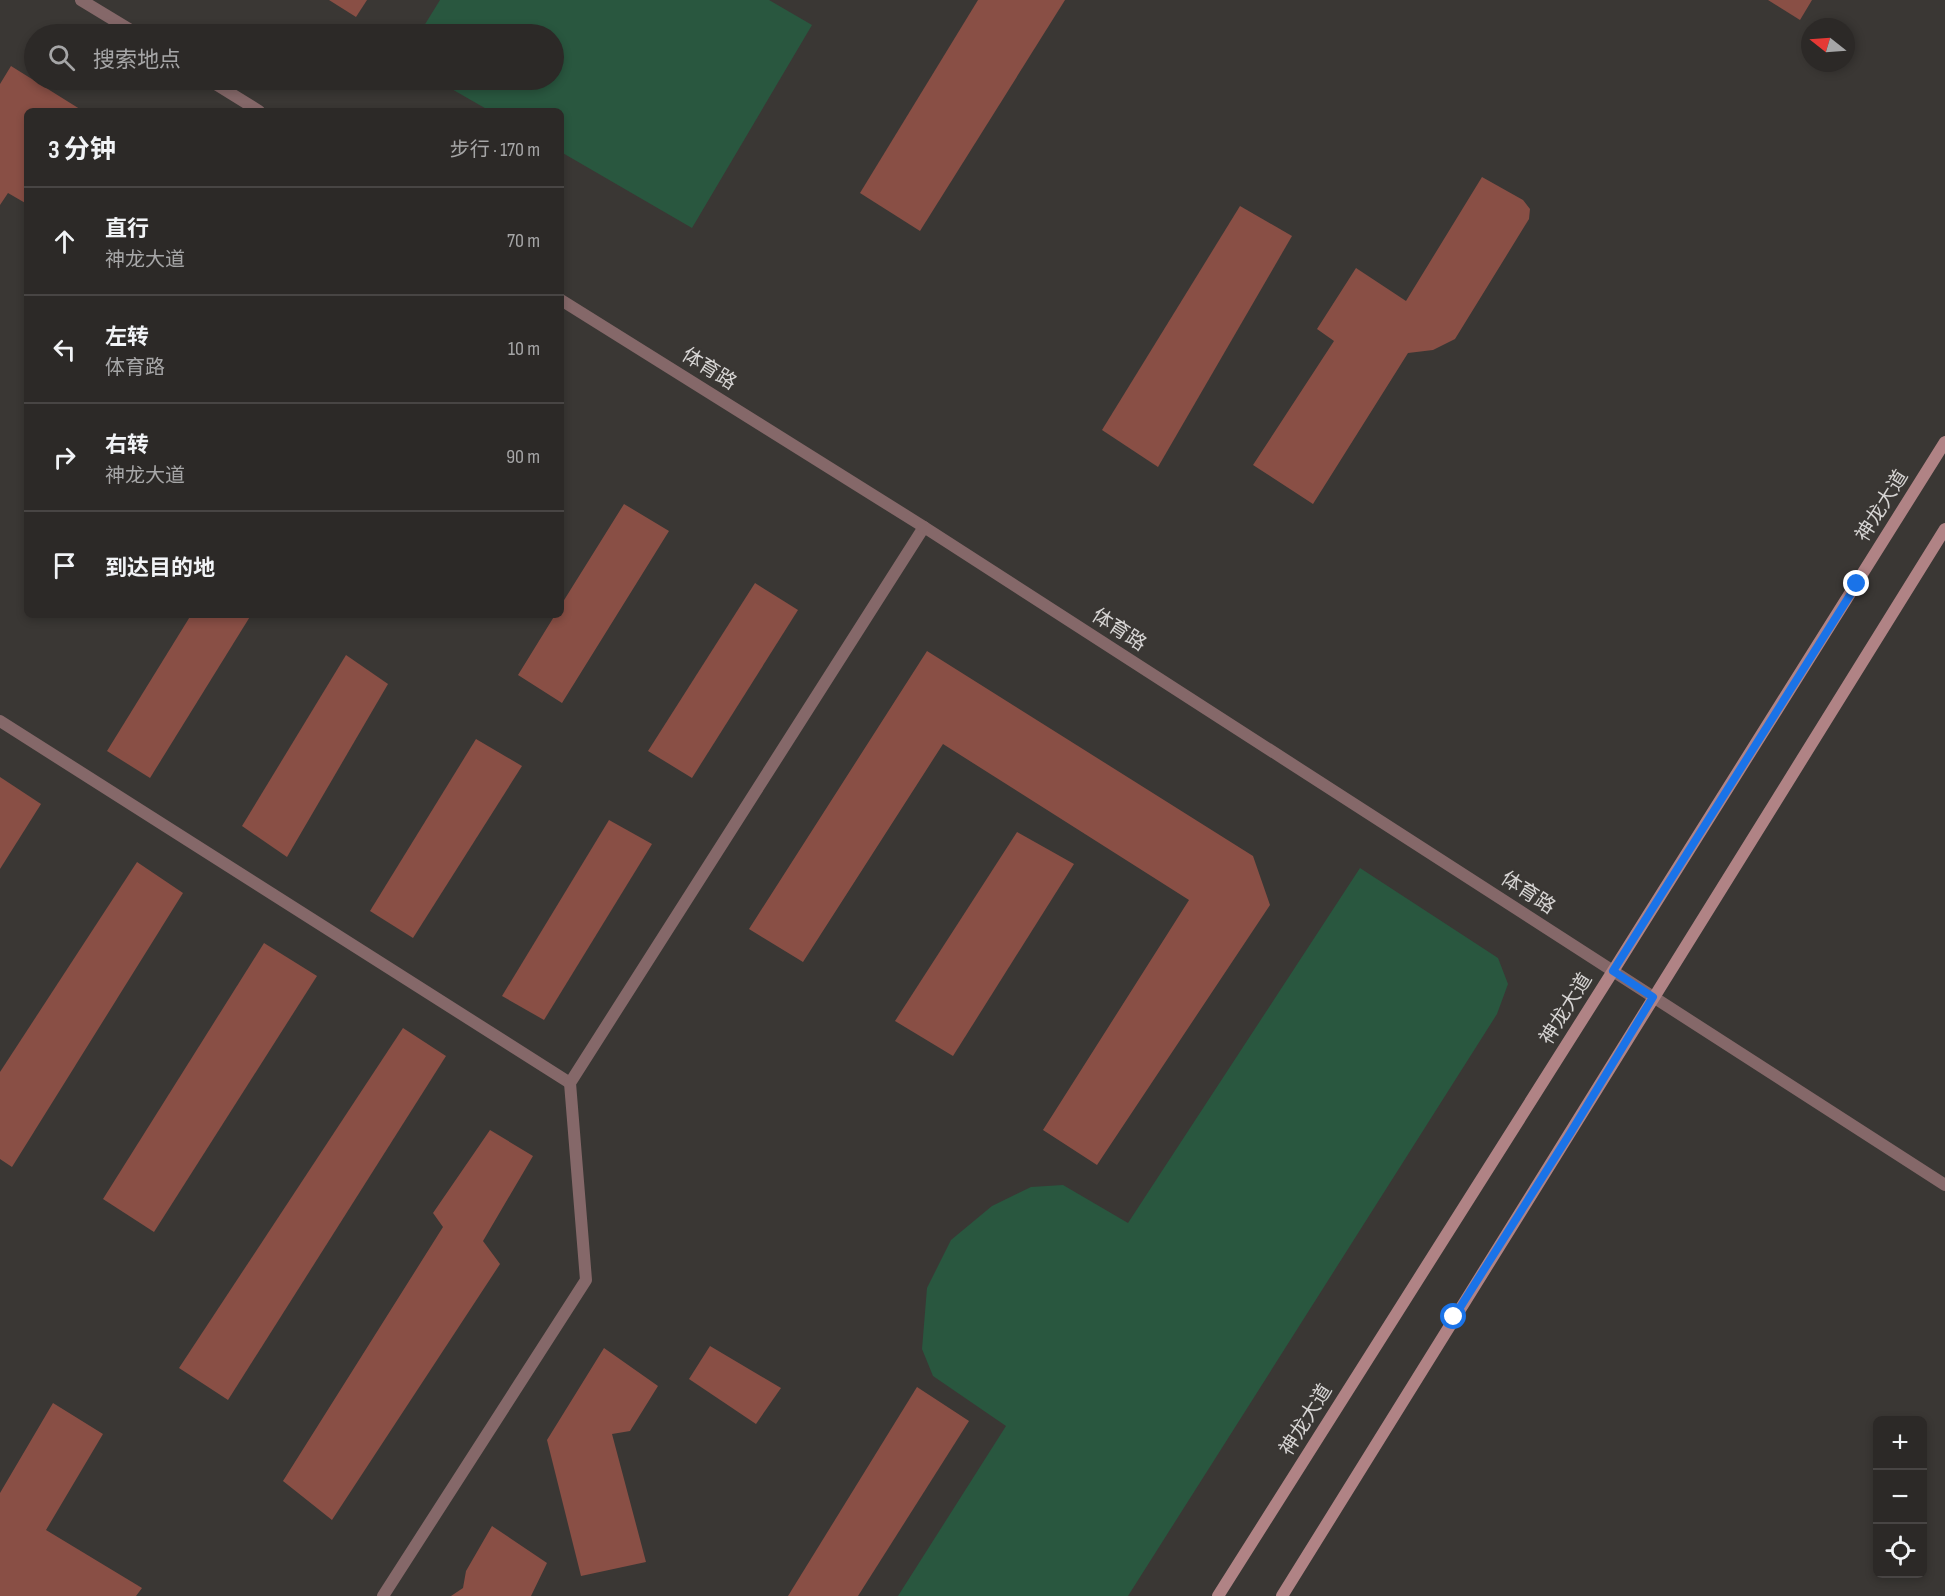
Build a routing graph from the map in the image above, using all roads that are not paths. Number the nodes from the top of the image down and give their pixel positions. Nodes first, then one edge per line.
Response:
1 (81, 0) edge
2 (121, 24) edge
3 (225, 90) edge
4 (254, 108) edge
5 (564, 302) edge
6 (1945, 442) edge
7 (924, 527) junction
8 (1945, 529) edge
9 (0, 721) edge
10 (1613, 971) junction
11 (1653, 997) junction
12 (570, 1083) junction
13 (1945, 1185) edge
14 (382, 1596) edge
15 (1218, 1596) edge
16 (1282, 1596) edge

1 - 2 street
3 - 4 street
5 - 7 street, 体育路
6 - 10 main road, 神龙大道
7 - 10 street, 体育路
7 - 12 street
8 - 11 main road
9 - 12 street
10 - 11 street, 体育路
10 - 15 main road, 神龙大道
11 - 13 street, 体育路
11 - 16 main road
12 - 14 street

